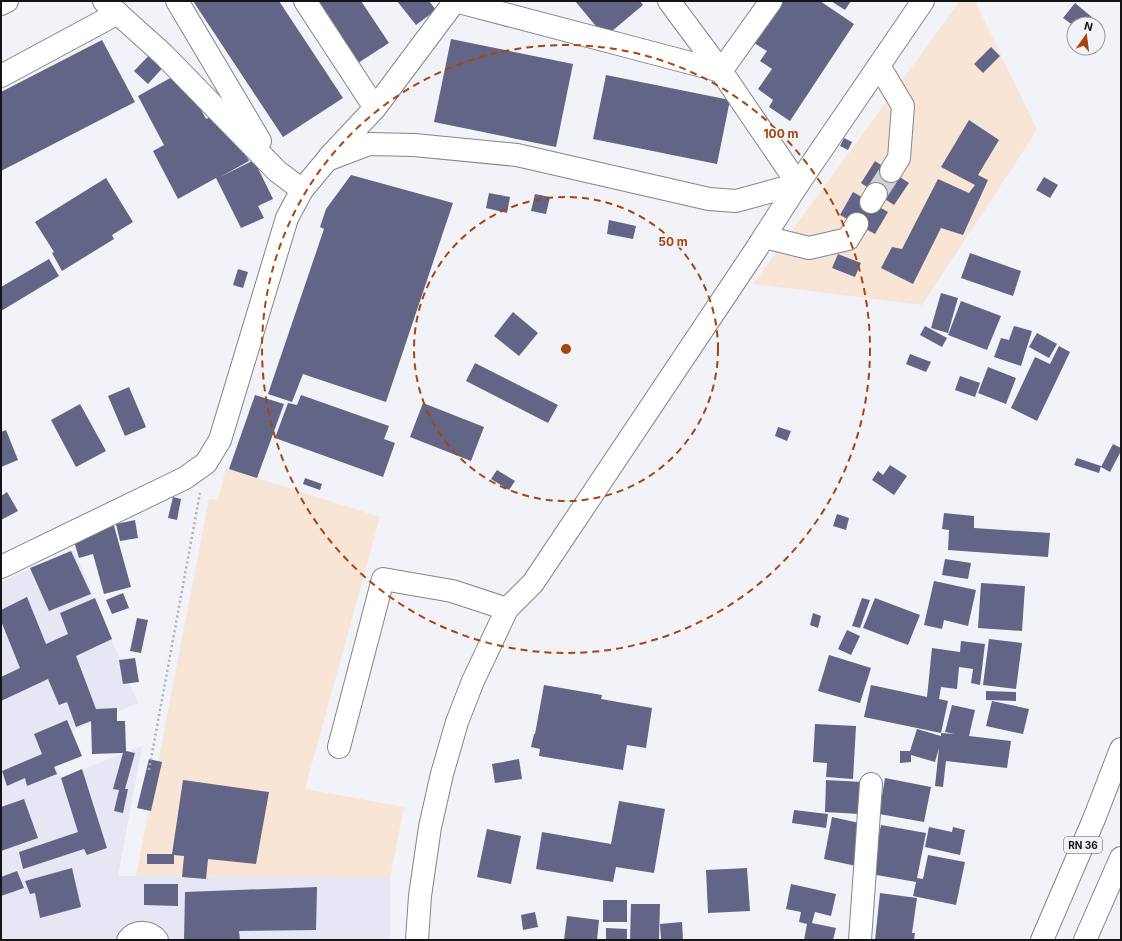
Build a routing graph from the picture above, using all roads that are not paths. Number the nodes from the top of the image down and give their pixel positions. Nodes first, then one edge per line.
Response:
1 (7, 1) edge
2 (177, 1) edge
3 (305, 1) edge
4 (455, 1) edge
5 (669, 1) edge
6 (771, 1) edge
7 (923, 1) edge
8 (1, 4) edge
9 (111, 7) edge
10 (879, 66) junction
11 (721, 71) junction
12 (1, 76) edge
13 (375, 108) junction
14 (327, 160) junction
15 (277, 171) junction
16 (891, 171) tunnel mouth
17 (798, 184) junction
18 (302, 190) junction
19 (858, 224) dead end
20 (764, 237) junction
21 (1, 567) edge
22 (506, 609) junction
23 (339, 747) dead end
24 (1121, 749) edge
25 (871, 784) dead end
26 (1121, 858) edge
27 (1116, 871) edge
28 (128, 940) edge
29 (157, 940) edge
30 (417, 940) edge
31 (860, 940) edge
32 (1042, 940) edge
33 (1085, 940) edge

1 - 8 main road
2 - 15 main road
3 - 13 main road
4 - 11 main road
4 - 13 main road
5 - 11 main road
6 - 11 main road
7 - 10 main road
9 - 12 main road
9 - 15 main road
10 - 16 main road
10 - 17 main road
11 - 17 main road
13 - 14 main road
14 - 17 main road
14 - 18 main road
15 - 18 main road
17 - 20 main road
18 - 21 main road
19 - 20 main road
20 - 22 main road
22 - 23 main road
22 - 30 main road
24 - 32 main road, RN 36
25 - 31 main road
26 - 27 main road
27 - 33 main road
28 - 29 main road

